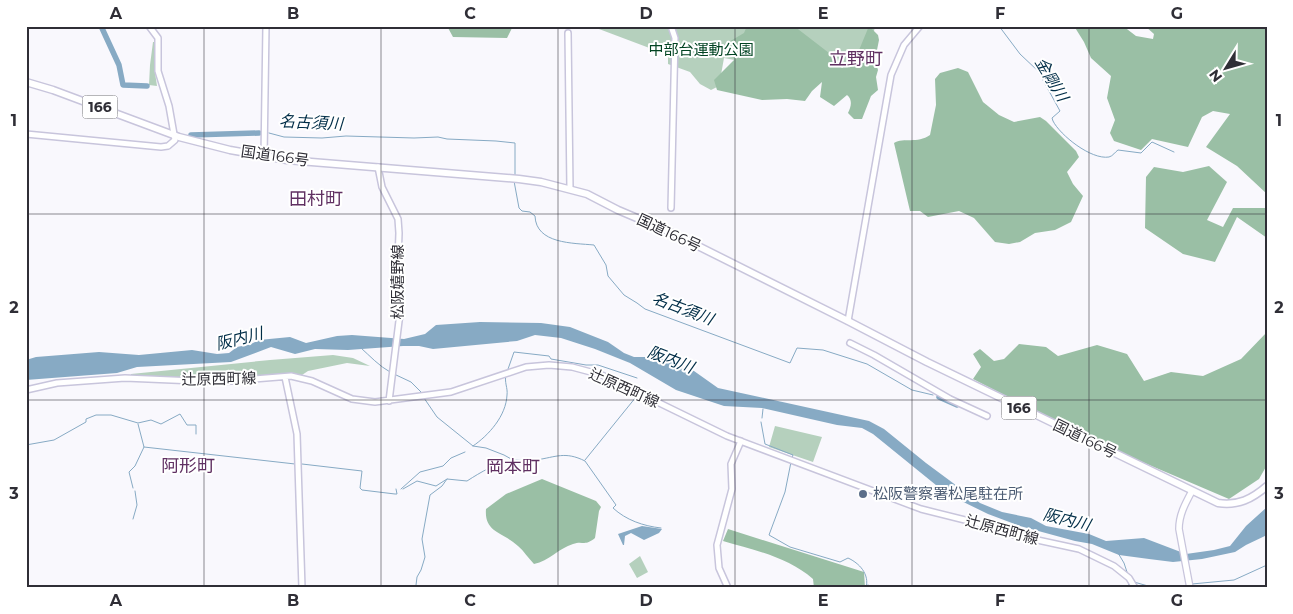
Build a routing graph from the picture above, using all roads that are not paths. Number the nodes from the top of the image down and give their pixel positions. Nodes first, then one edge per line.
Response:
1 (149, 26) edge
2 (266, 26) edge
3 (671, 26) edge
4 (920, 26) edge
5 (568, 33) dead end
6 (26, 82) edge
7 (26, 134) edge
8 (173, 134) junction
9 (264, 157) junction
10 (378, 168) junction
11 (570, 189) junction
12 (671, 208) dead end
13 (848, 321) junction
14 (850, 343) dead end
15 (286, 376) junction
16 (26, 390) edge
17 (390, 401) junction
18 (987, 416) dead end
19 (741, 441) junction
20 (1267, 486) edge
21 (1192, 491) junction
22 (302, 588) edge
23 (728, 588) edge
24 (1135, 588) edge
25 (1190, 588) edge

1 - 8 main road
2 - 9 main road
3 - 12 main road
4 - 13 main road
5 - 11 main road
6 - 8 highway, 国道166号 / 166
7 - 8 main road
8 - 9 highway, 国道166号 / 166
9 - 10 highway, 国道166号 / 166
10 - 11 highway, 国道166号 / 166
10 - 17 main road, 松阪嬉野線
11 - 13 highway, 国道166号 / 166
13 - 21 highway, 国道166号 / 166
14 - 18 main road
15 - 16 main road, 辻原西町線
15 - 17 main road, 辻原西町線
15 - 22 main road
17 - 19 main road, 辻原西町線
19 - 23 main road
19 - 24 main road, 辻原西町線
20 - 21 highway, 国道166号 / 166
21 - 25 main road

